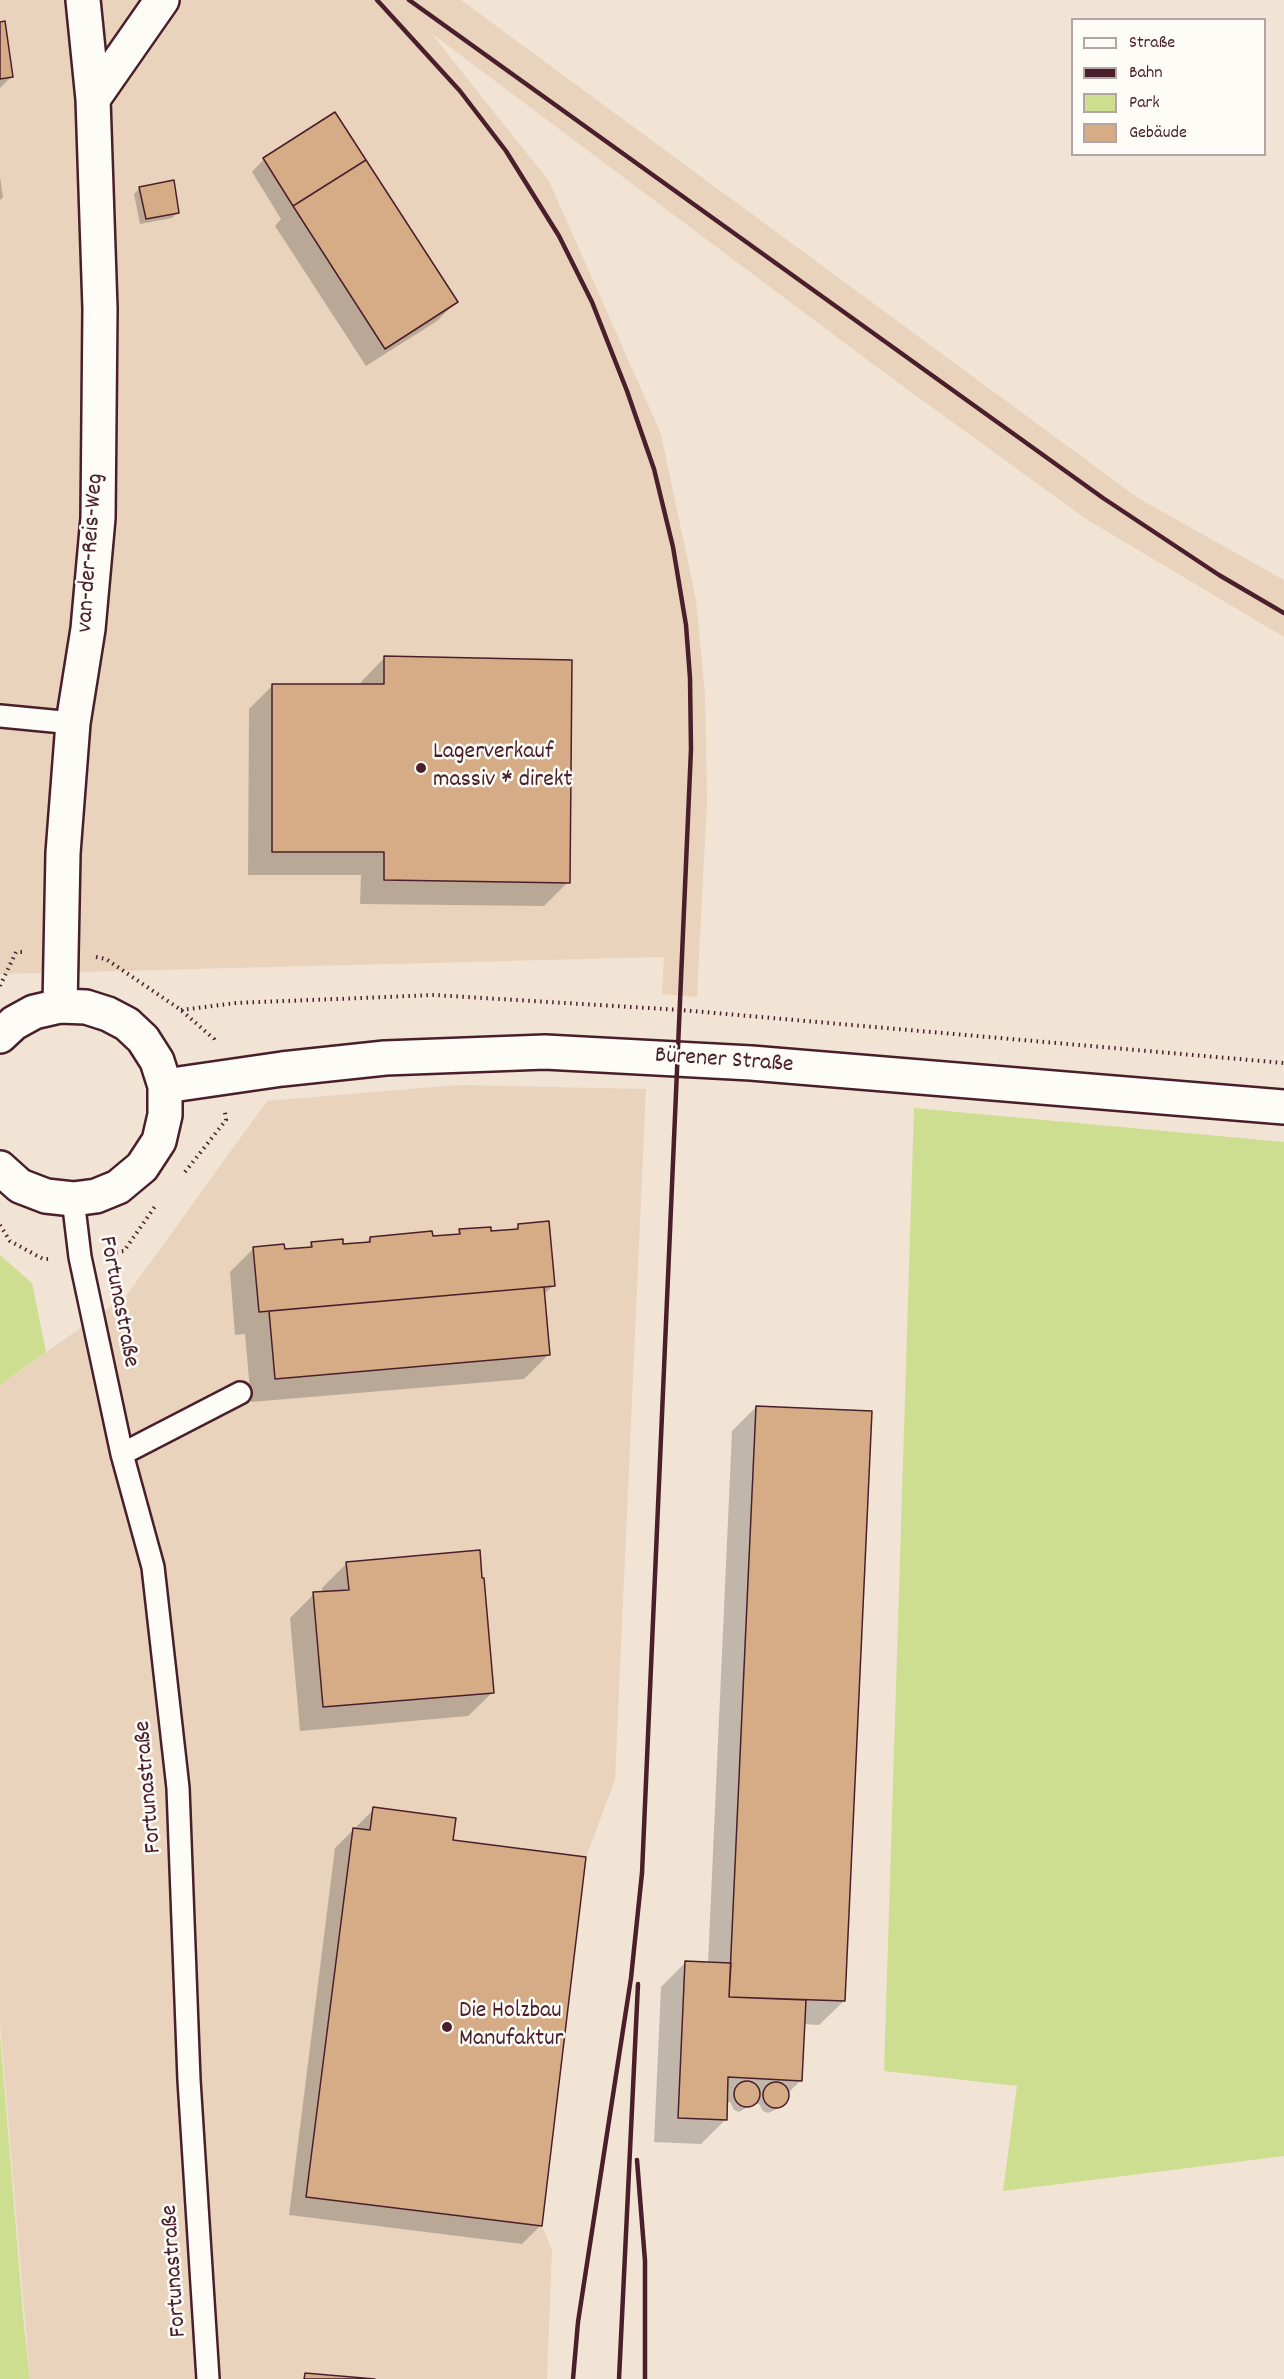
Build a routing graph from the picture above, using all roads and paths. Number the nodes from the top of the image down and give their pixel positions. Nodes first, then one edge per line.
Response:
1 (83, 0) edge
2 (162, 0) edge
3 (93, 99) junction
4 (0, 716) edge
5 (73, 723) junction
6 (60, 1006) junction
7 (181, 1010) dead end
8 (0, 1036) edge
9 (1284, 1063) edge
10 (165, 1086) junction
11 (1284, 1107) edge
12 (0, 1168) edge
13 (73, 1199) junction
14 (0, 1225) edge
15 (80, 1257) junction
16 (240, 1393) dead end
17 (122, 1454) junction
18 (208, 2379) edge

1 - 3 main road, van-der-Reis-Weg
2 - 3 main road
3 - 5 main road, van-der-Reis-Weg
4 - 5 lane
5 - 6 main road, van-der-Reis-Weg
6 - 8 main road
6 - 10 main road
7 - 9 path
10 - 11 main road, Bürener Straße
10 - 13 main road
12 - 13 main road
13 - 15 lane, Fortunastraße
14 - 15 path
15 - 17 lane, Fortunastraße
16 - 17 lane
17 - 18 lane, Fortunastraße

